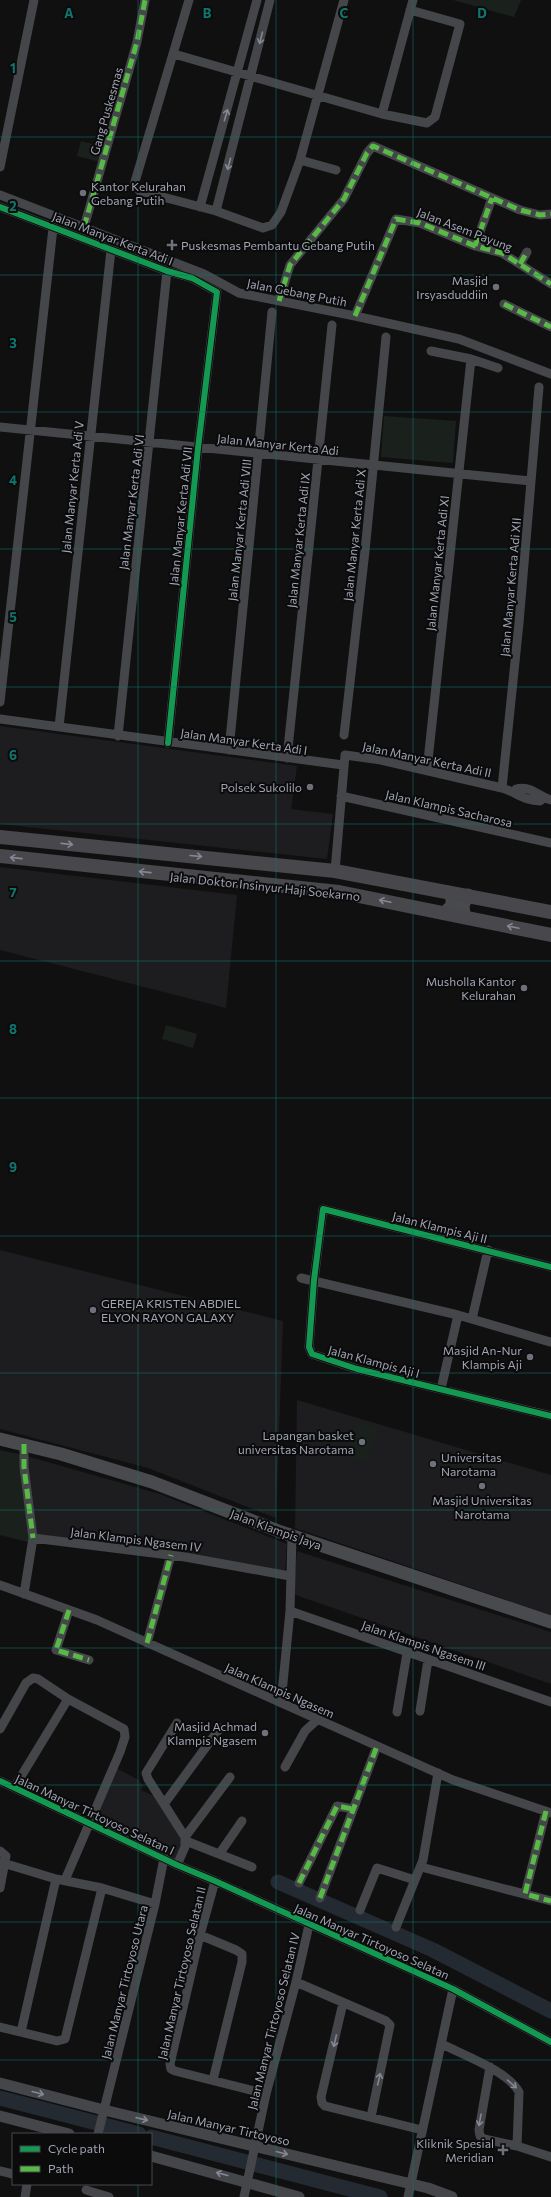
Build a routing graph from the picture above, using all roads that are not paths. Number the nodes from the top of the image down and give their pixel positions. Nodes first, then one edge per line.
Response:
1 (34, 0) edge
2 (145, 0) edge
3 (189, 0) edge
4 (257, 0) edge
5 (270, 0) edge
6 (344, 0) edge
7 (413, 0) edge
8 (410, 10) junction
9 (174, 54) junction
10 (238, 73) junction
11 (251, 77) junction
12 (317, 96) junction
13 (382, 114) junction
14 (300, 160) junction
15 (0, 167) edge
16 (336, 170) dead end
17 (0, 195) edge
18 (492, 198) junction
19 (0, 207) edge
20 (200, 207) junction
21 (216, 211) junction
22 (551, 214) edge
23 (84, 227) junction
24 (53, 228) junction
25 (475, 246) junction
26 (111, 250) junction
27 (527, 252) dead end
28 (520, 264) junction
29 (167, 271) junction
30 (551, 284) edge
31 (217, 292) joint
32 (280, 301) junction
33 (504, 304) dead end
34 (272, 312) dead end
35 (355, 316) junction
36 (332, 325) dead end
37 (551, 327) edge
38 (386, 337) dead end
39 (431, 350) dead end
40 (471, 359) junction
41 (498, 368) dead end
42 (551, 374) edge
43 (539, 387) dead end
44 (0, 426) edge
45 (29, 430) junction
46 (89, 437) junction
47 (150, 443) junction
48 (198, 448) junction
49 (259, 454) junction
50 (318, 460) junction
51 (373, 465) junction
52 (458, 473) junction
53 (531, 481) junction
54 (0, 702) edge
55 (0, 719) edge
56 (59, 728) junction
57 (344, 735) dead end
58 (118, 736) junction
59 (168, 742) junction
60 (229, 750) junction
61 (287, 758) junction
62 (343, 766) junction
63 (427, 770) junction
64 (502, 788) junction
65 (341, 796) junction
66 (547, 799) edge
67 (0, 837) edge
68 (551, 843) edge
69 (0, 856) edge
70 (334, 871) junction
71 (448, 892) junction
72 (468, 895) junction
73 (551, 912) edge
74 (444, 913) junction
75 (464, 917) junction
76 (551, 935) edge
77 (323, 1209) joint
78 (488, 1250) junction
79 (551, 1267) edge
80 (301, 1278) dead end
81 (314, 1280) junction
82 (458, 1315) junction
83 (472, 1318) junction
84 (551, 1343) edge
85 (441, 1389) junction
86 (551, 1416) edge
87 (0, 1439) edge
88 (24, 1444) junction
89 (292, 1536) junction
90 (33, 1538) junction
91 (171, 1555) junction
92 (290, 1576) junction
93 (0, 1586) edge
94 (24, 1594) junction
95 (68, 1610) junction
96 (290, 1611) junction
97 (551, 1622) edge
98 (147, 1643) junction
99 (407, 1653) junction
100 (89, 1660) dead end
101 (428, 1660) junction
102 (68, 1699) junction
103 (551, 1702) edge
104 (281, 1703) junction
105 (420, 1711) dead end
106 (397, 1712) dead end
107 (317, 1720) junction
108 (177, 1723) dead end
109 (220, 1728) dead end
110 (0, 1729) edge
111 (377, 1746) junction
112 (285, 1767) dead end
113 (438, 1773) junction
114 (230, 1777) dead end
115 (0, 1781) edge
116 (14, 1788) junction
117 (164, 1804) junction
118 (353, 1809) junction
119 (549, 1812) edge
120 (242, 1821) dead end
121 (89, 1823) junction
122 (186, 1839) junction
123 (0, 1851) edge
124 (220, 1853) junction
125 (164, 1858) junction
126 (3, 1862) edge
127 (179, 1866) junction
128 (252, 1867) dead end
129 (421, 1867) junction
130 (61, 1879) junction
131 (415, 1880) junction
132 (215, 1881) junction
133 (299, 1883) dead end
134 (0, 1888) edge
135 (102, 1888) junction
136 (525, 1894) junction
137 (320, 1898) dead end
138 (551, 1901) edge
139 (156, 1904) junction
140 (360, 1910) dead end
141 (309, 1925) junction
142 (396, 1927) dead end
143 (200, 1935) junction
144 (296, 1982) junction
145 (452, 1989) junction
146 (343, 2003) junction
147 (0, 2027) edge
148 (21, 2032) junction
149 (551, 2042) edge
150 (442, 2044) junction
151 (490, 2068) junction
152 (214, 2080) junction
153 (0, 2083) edge
154 (266, 2094) junction
155 (103, 2114) junction
156 (0, 2116) edge
157 (371, 2117) junction
158 (422, 2130) junction
159 (65, 2133) edge
160 (99, 2133) edge
161 (517, 2146) junction
162 (255, 2151) junction
163 (152, 2156) edge
164 (551, 2157) edge
165 (0, 2171) edge
166 (12, 2174) edge
167 (249, 2176) junction
168 (410, 2184) junction
169 (27, 2185) edge
170 (86, 2190) edge
171 (25, 2197) edge
172 (109, 2197) edge
173 (244, 2197) edge
174 (299, 2197) edge
175 (408, 2197) edge
176 (452, 2197) edge

1 - 15 street
2 - 23 street, Gang Puskesmas
3 - 9 street
4 - 10 street
5 -> 11 street
6 - 12 street
7 - 8 street
8 - 13 street
8 - 13 street
9 - 10 street
9 - 20 street
10 - 11 street
20 -> 10 street
11 - 12 street
11 -> 21 street
12 - 13 street
12 - 14 street
14 - 16 street
14 - 21 street
17 - 23 street, Jalan Gebang Putih
18 - 22 street
18 - 25 street
18 - 32 street
19 - 24 street, Jalan Manyar Kerta Adi I
20 - 21 street
23 - 32 street, Jalan Gebang Putih
24 - 26 street, Jalan Manyar Kerta Adi I
24 - 45 street
25 - 28 street, Jalan Asem Payung
25 - 35 street, Jalan Asem Payung
26 - 29 street, Jalan Manyar Kerta Adi I
26 - 46 street, Jalan Manyar Kerta Adi V
27 - 28 street
28 - 30 street, Jalan Asem Payung
29 - 31 street, Jalan Manyar Kerta Adi I
29 - 47 street, Jalan Manyar Kerta Adi VI
31 - 48 street, Jalan Manyar Kerta Adi VII
32 - 35 street, Jalan Gebang Putih
33 - 37 street
34 - 49 street, Jalan Manyar Kerta Adi VIII
35 - 42 street, Jalan Gebang Putih
36 - 50 street, Jalan Manyar Kerta Adi IX
38 - 51 street, Jalan Manyar Kerta Adi X
39 - 40 street
40 - 41 street
40 - 52 street, Jalan Manyar Kerta Adi XI
43 - 53 street, Jalan Manyar Kerta Adi XII
44 - 45 street, Jalan Manyar Kerta Adi
45 - 46 street, Jalan Manyar Kerta Adi
45 - 54 street
46 - 47 street, Jalan Manyar Kerta Adi
46 - 56 street, Jalan Manyar Kerta Adi V
47 - 48 street, Jalan Manyar Kerta Adi
47 - 58 street, Jalan Manyar Kerta Adi VI
48 - 49 street, Jalan Manyar Kerta Adi
48 - 59 street, Jalan Manyar Kerta Adi VII
49 - 50 street, Jalan Manyar Kerta Adi
49 - 60 street, Jalan Manyar Kerta Adi VIII
50 - 51 street, Jalan Manyar Kerta Adi
50 - 61 street, Jalan Manyar Kerta Adi IX
51 - 52 street, Jalan Manyar Kerta Adi
51 - 57 street, Jalan Manyar Kerta Adi X
52 - 53 street, Jalan Manyar Kerta Adi
52 - 63 street, Jalan Manyar Kerta Adi XI
53 - 64 street, Jalan Manyar Kerta Adi XII
55 - 56 street, Jalan Manyar Kerta Adi I
56 - 58 street, Jalan Manyar Kerta Adi I
58 - 59 street, Jalan Manyar Kerta Adi I
59 - 60 street, Jalan Manyar Kerta Adi I
60 - 61 street, Jalan Manyar Kerta Adi I
61 - 62 street, Jalan Manyar Kerta Adi I
62 - 63 street, Jalan Manyar Kerta Adi II
62 - 65 street
63 - 64 street, Jalan Manyar Kerta Adi II
64 - 66 street, Jalan Manyar Kerta Adi II
65 - 68 street, Jalan Klampis Sacharosa
65 - 70 street
67 -> 70 main road, Jalan Doktor Insinyur Haji Soekarno
74 -> 69 main road, Jalan Doktor Insinyur Haji Soekarno
70 - 71 main road, Jalan Doktor Insinyur Haji Soekarno
71 - 72 main road, Jalan Doktor Insinyur Haji Soekarno
71 - 74 main road
72 - 73 main road, Jalan Doktor Insinyur Haji Soekarno
72 - 75 main road
74 - 75 main road, Jalan Doktor Insinyur Haji Soekarno
76 -> 75 main road, Jalan Doktor Insinyur Haji Soekarno
77 - 78 street, Jalan Klampis Aji II
77 - 81 street, Jalan Klampis Aji I
78 - 79 street, Jalan Klampis Aji II
78 - 83 street
80 - 81 street
81 - 82 street
81 - 85 street, Jalan Klampis Aji I
82 - 83 street
82 - 85 street
83 - 84 street
85 - 86 street, Jalan Klampis Aji I
87 - 88 main road, Jalan Klampis Jaya
88 - 89 main road, Jalan Klampis Jaya
88 - 90 street
89 - 92 street
89 - 97 main road, Jalan Klampis Jaya
90 - 91 street, Jalan Klampis Ngasem IV
90 - 94 street
91 - 92 street, Jalan Klampis Ngasem IV
91 - 98 street
92 - 96 street
93 - 94 street, Jalan Klampis Ngasem
94 - 95 street, Jalan Klampis Ngasem
95 - 98 street, Jalan Klampis Ngasem
95 - 100 street
96 - 99 street, Jalan Klampis Ngasem III
96 - 104 street
98 - 104 street, Jalan Klampis Ngasem
99 - 101 street, Jalan Klampis Ngasem III
99 - 106 street
101 - 103 street, Jalan Klampis Ngasem III
101 - 105 street
102 - 110 street
102 - 116 street, Jalan Manyar Tirtoyoso Selatan I
102 - 121 street
104 - 107 street, Jalan Klampis Ngasem
107 - 111 street, Jalan Klampis Ngasem
107 - 112 street
108 - 117 street
109 - 117 street
111 - 113 street, Jalan Klampis Ngasem
111 - 118 street
113 - 119 street, Jalan Klampis Ngasem
113 - 129 street
114 - 122 street
115 - 116 street, Jalan Manyar Tirtoyoso Selatan I
116 - 121 street, Jalan Manyar Tirtoyoso Selatan I
117 - 122 street
118 - 133 street
118 - 137 street
119 - 136 street
120 - 124 street
121 - 125 street, Jalan Manyar Tirtoyoso Selatan I
121 - 130 street
122 - 124 street
122 - 127 street
123 - 126 street
124 - 128 street
125 - 127 street, Jalan Manyar Tirtoyoso Selatan I
125 - 139 street, Jalan Manyar Tirtoyoso Utara
126 - 130 street
126 - 134 street
127 - 132 street, Jalan Manyar Tirtoyoso Selatan
129 - 131 street
129 - 136 street
130 - 135 street
130 - 148 street
131 - 140 street
131 - 142 street
132 - 141 street, Jalan Manyar Tirtoyoso Selatan
132 - 143 street, Jalan Manyar Tirtoyoso Selatan II
135 - 139 street
135 - 148 street
136 - 138 street
139 - 155 street, Jalan Manyar Tirtoyoso Utara
141 - 144 street, Jalan Manyar Tirtoyoso Selatan IV
141 - 145 street, Jalan Manyar Tirtoyoso Selatan
143 - 152 street
143 - 152 street, Jalan Manyar Tirtoyoso Selatan II
144 - 146 street
144 - 154 street, Jalan Manyar Tirtoyoso Selatan IV
145 - 149 street, Jalan Manyar Tirtoyoso Selatan
145 - 150 street
157 -> 146 street
146 -> 157 street
147 - 148 street
150 - 151 street
150 - 158 street
151 -> 161 street
151 -> 161 street
152 - 154 street, Jalan Manyar Tirtoyoso Selatan II
153 -> 155 street, Jalan Manyar Tirtoyoso
154 - 162 street, Jalan Manyar Tirtoyoso Selatan IV
155 - 160 street, Jalan Manyar Tirtoyoso Utara
155 -> 162 street, Jalan Manyar Tirtoyoso
156 - 159 street
157 - 158 street
158 - 168 street
161 - 164 street
162 - 167 street, Jalan Manyar Tirtoyoso Selatan IV
162 -> 168 street, Jalan Manyar Tirtoyoso
167 -> 163 street
165 - 166 street
167 - 173 street, Jalan Manyar Tirtoyoso Selatan IV
167 - 174 street
168 - 175 street
168 - 176 street, Jalan Manyar Tirtoyoso
169 - 171 street
170 - 172 street

